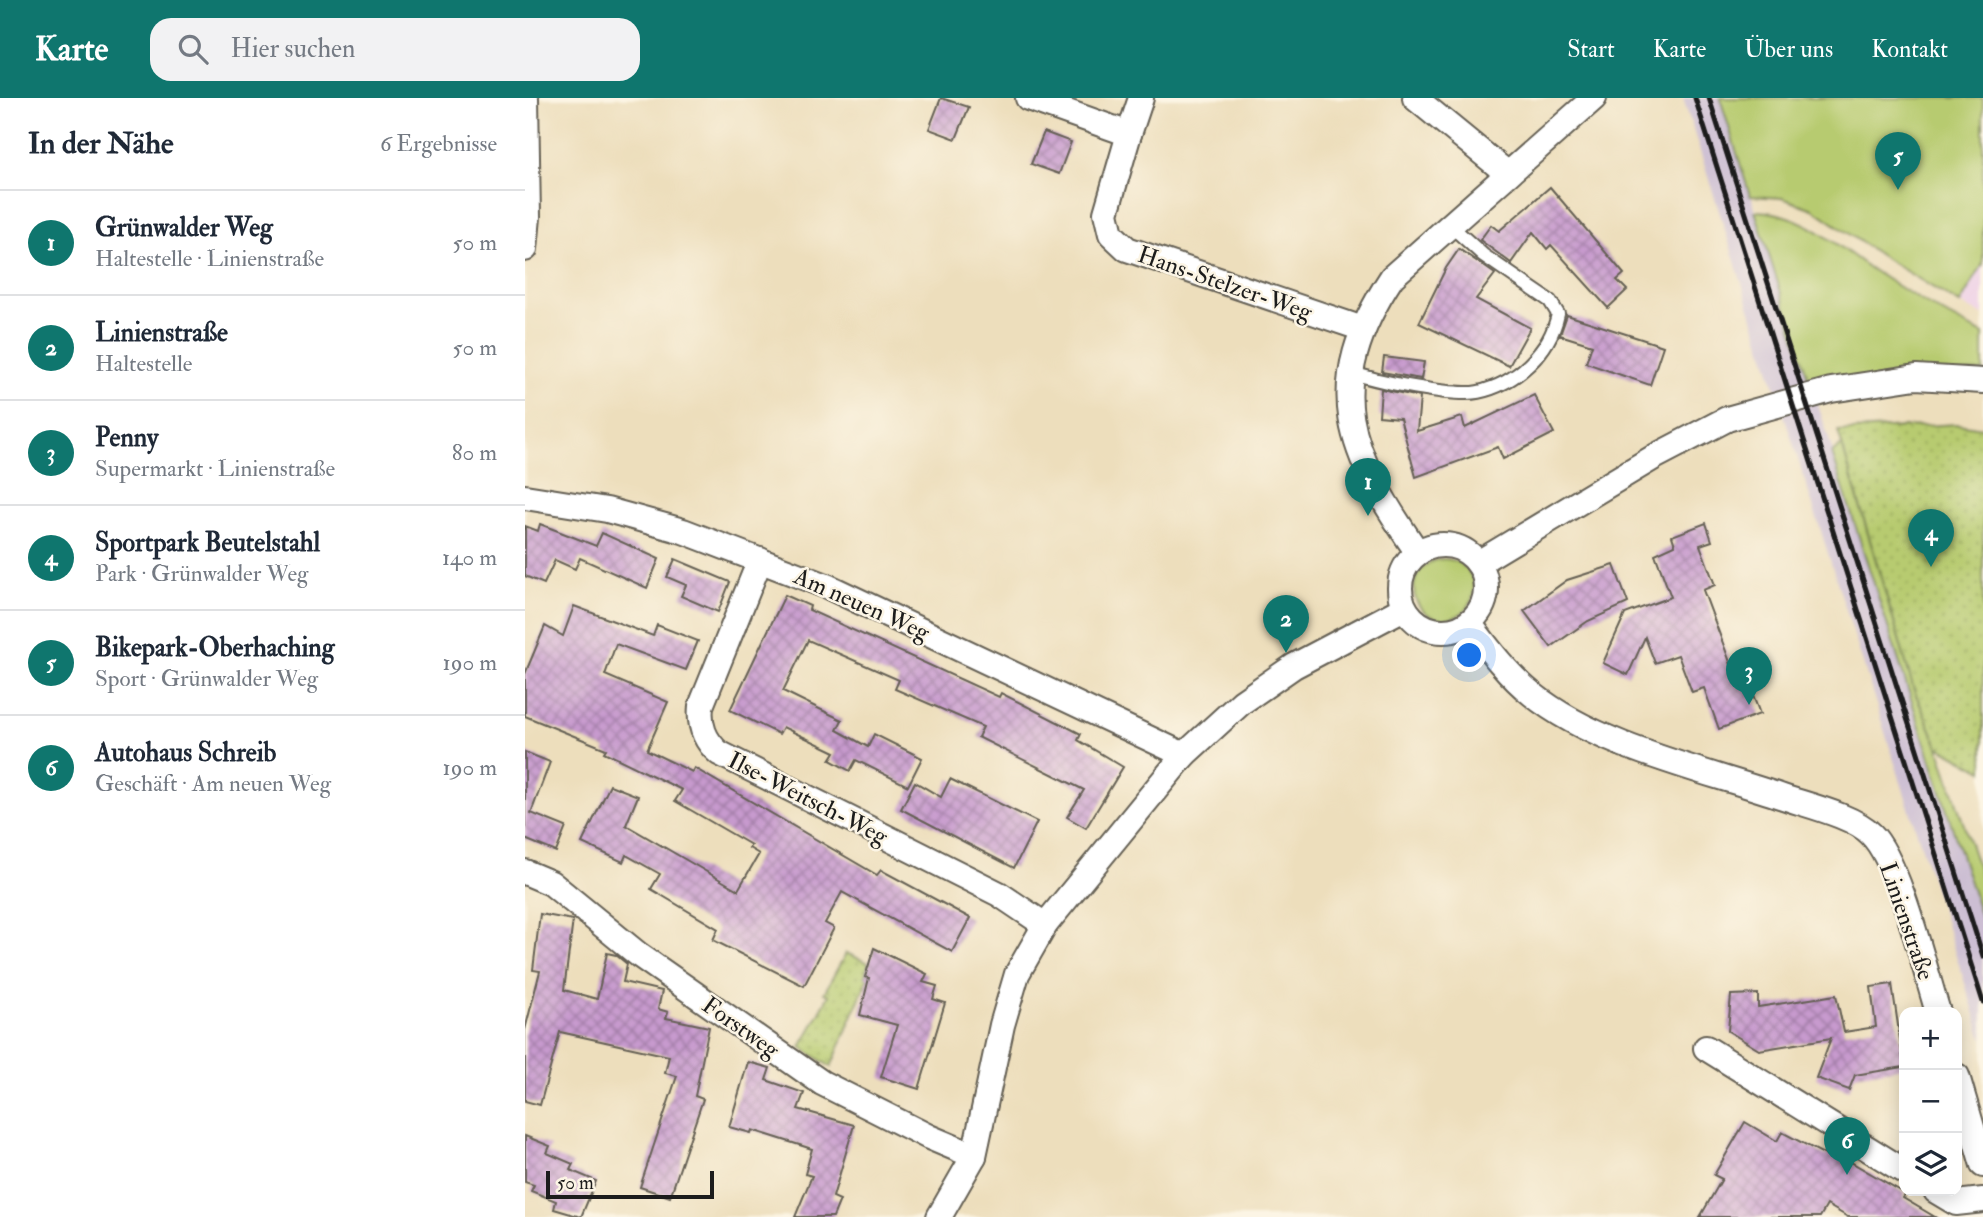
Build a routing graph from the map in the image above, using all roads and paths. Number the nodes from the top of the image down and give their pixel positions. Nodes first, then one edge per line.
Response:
1 (526, 98) edge
2 (1028, 98) edge
3 (1141, 98) edge
4 (1415, 98) edge
5 (1594, 98) edge
6 (1129, 134) junction
7 (1508, 174) junction
8 (1450, 225) junction
9 (525, 249) edge
10 (1363, 329) junction
11 (1351, 372) junction
12 (1983, 381) edge
13 (525, 496) edge
14 (1418, 553) junction
15 (760, 560) junction
16 (1478, 563) junction
17 (1404, 608) junction
18 (1469, 623) junction
19 (1184, 755) junction
20 (525, 872) edge
21 (1045, 925) junction
22 (1936, 1007) edge
23 (1706, 1048) dead end
24 (1962, 1093) edge
25 (974, 1156) junction
26 (1983, 1165) edge
27 (1899, 1168) edge
28 (1944, 1196) edge
29 (1983, 1200) edge
30 (939, 1217) edge

1 - 9 street
2 - 6 street
3 - 6 street, Hans-Stelzer-Weg
4 - 7 street
5 - 7 street
6 - 10 street, Hans-Stelzer-Weg
7 - 8 street
8 - 10 street
8 - 11 lane
10 - 11 street
11 - 14 street
12 - 16 street
13 - 15 street, Am neuen Weg
14 - 16 street
14 - 17 street
15 - 19 street, Am neuen Weg
15 - 21 street, Ilse-Weitsch-Weg
16 - 18 street
17 - 18 street
17 - 19 street
18 - 22 street, Linienstraße
19 - 21 street
20 - 25 street, Forstweg
21 - 25 street
23 - 27 street
24 - 26 street
25 - 30 street
28 - 29 street

